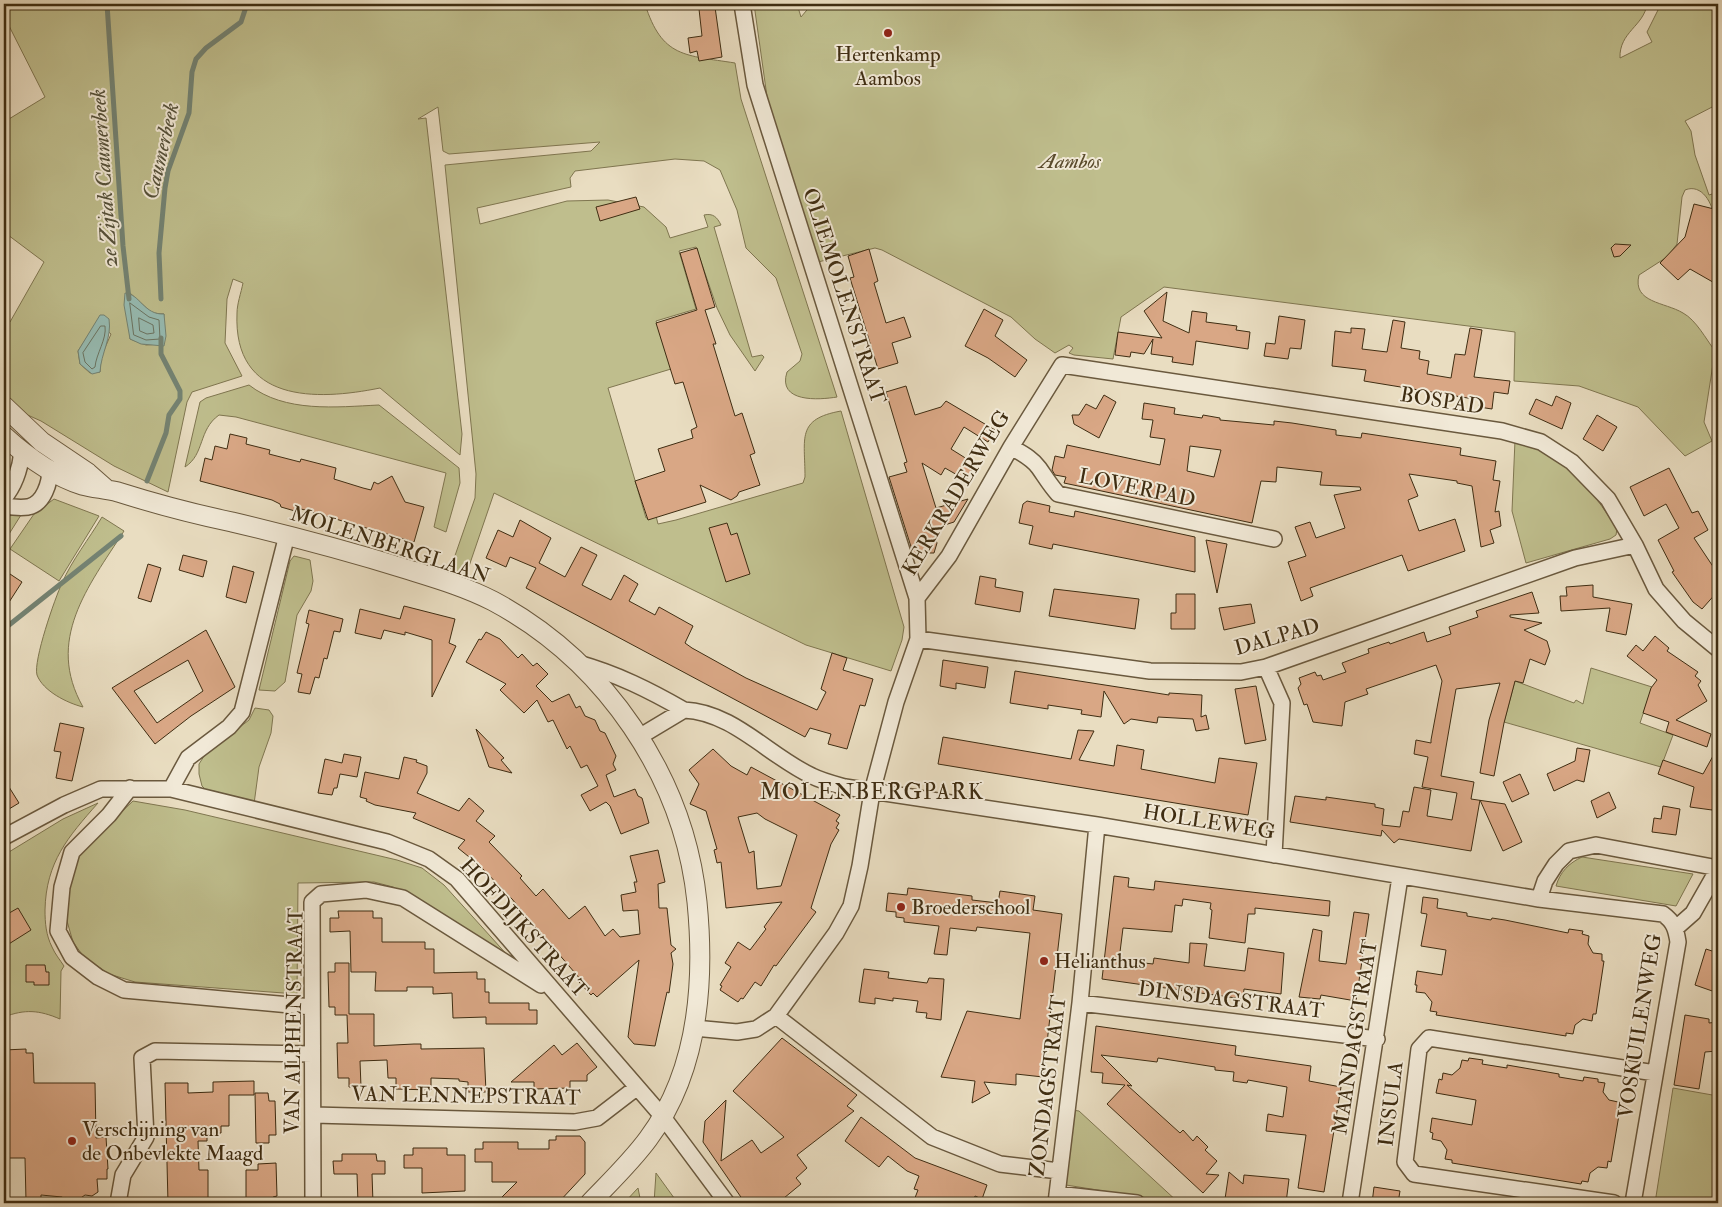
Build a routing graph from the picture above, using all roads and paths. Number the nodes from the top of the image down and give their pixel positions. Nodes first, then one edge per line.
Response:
1 (742, 4) edge
2 (1062, 365) joint
3 (4, 406) edge
4 (4, 436) edge
5 (1011, 447) junction
6 (22, 452) junction
7 (54, 461) junction
8 (4, 498) edge
9 (4, 506) edge
10 (287, 535) junction
11 (1274, 539) dead end
12 (1635, 545) junction
13 (917, 598) junction
14 (918, 639) junction
15 (1718, 649) edge
16 (578, 663) junction
17 (1266, 667) junction
18 (684, 710) junction
19 (640, 737) junction
20 (130, 788) junction
21 (171, 789) junction
22 (872, 792) junction
23 (1097, 825) junction
24 (4, 836) edge
25 (1274, 855) junction
26 (1718, 868) edge
27 (1400, 877) junction
28 (1539, 899) junction
29 (1676, 928) junction
30 (555, 994) junction
31 (1080, 1003) junction
32 (312, 1007) junction
33 (776, 1016) junction
34 (694, 1028) junction
35 (1377, 1039) junction
36 (312, 1054) junction
37 (1655, 1073) junction
38 (636, 1088) junction
39 (314, 1115) junction
40 (663, 1117) junction
41 (1059, 1171) junction
42 (1056, 1199) edge
43 (118, 1203) edge
44 (313, 1203) edge
45 (590, 1203) edge
46 (727, 1203) edge
47 (1137, 1203) edge
48 (1350, 1203) edge
49 (1614, 1203) edge
50 (1633, 1203) edge

1 - 13 street, OLIEMOLENSTRAAT
2 - 5 street, KERKRADERWEG
2 - 12 street, BOSPAD
3 - 7 street, MOLENBERGLAAN
4 - 6 street, MOLENBERGLAAN
5 - 11 street, LOVERPAD
5 - 13 street, KERKRADERWEG
6 - 7 street, MOLENBERGLAAN
6 - 8 street
7 - 9 street
7 - 10 street, MOLENBERGLAAN
10 - 16 street, MOLENBERGLAAN
10 - 21 street
12 - 15 street, BOSPAD
12 - 17 street, DALPAD
13 - 14 street, KERKRADERWEG
14 - 17 street, DALPAD
14 - 22 street, KERKRADERWEG
16 - 18 street, HOLLEWEG
16 - 19 street, MOLENBERGLAAN
17 - 25 street
18 - 19 street
18 - 22 street, HOLLEWEG
19 - 34 street, MOLENBERGLAAN
20 - 21 street, HOFDIJKSTRAAT
20 - 24 street, HOFDIJKSTRAAT
20 - 32 street
21 - 30 street, HOFDIJKSTRAAT
22 - 23 street, HOLLEWEG
22 - 33 street, KERKRADERWEG
23 - 25 street, HOLLEWEG
23 - 31 street, ZONDAGSTRAAT
25 - 27 street, HOLLEWEG
26 - 28 street
26 - 29 street, VOSKUILENWEG
27 - 28 street, HOLLEWEG
27 - 35 street, MAANDAGSTRAAT
28 - 29 street, HOLLEWEG
29 - 37 street, VOSKUILENWEG
30 - 32 street, VAN ALPHENSTRAAT
30 - 38 street, HOFDIJKSTRAAT
31 - 35 street, DINSDAGSTRAAT
31 - 41 street, ZONDAGSTRAAT
32 - 36 street, VAN ALPHENSTRAAT
33 - 34 street, KERKRADERWEG
33 - 41 street
34 - 40 street
35 - 48 street, MAANDAGSTRAAT
36 - 39 street, VAN ALPHENSTRAAT
36 - 43 street
37 - 49 street, INSULA
37 - 50 street, VOSKUILENWEG
38 - 39 street, VAN LENNEPSTRAAT
38 - 40 street, HOFDIJKSTRAAT
39 - 44 street, VAN ALPHENSTRAAT
40 - 45 street
40 - 46 street, HOFDIJKSTRAAT
41 - 42 street, ZONDAGSTRAAT
42 - 47 street

